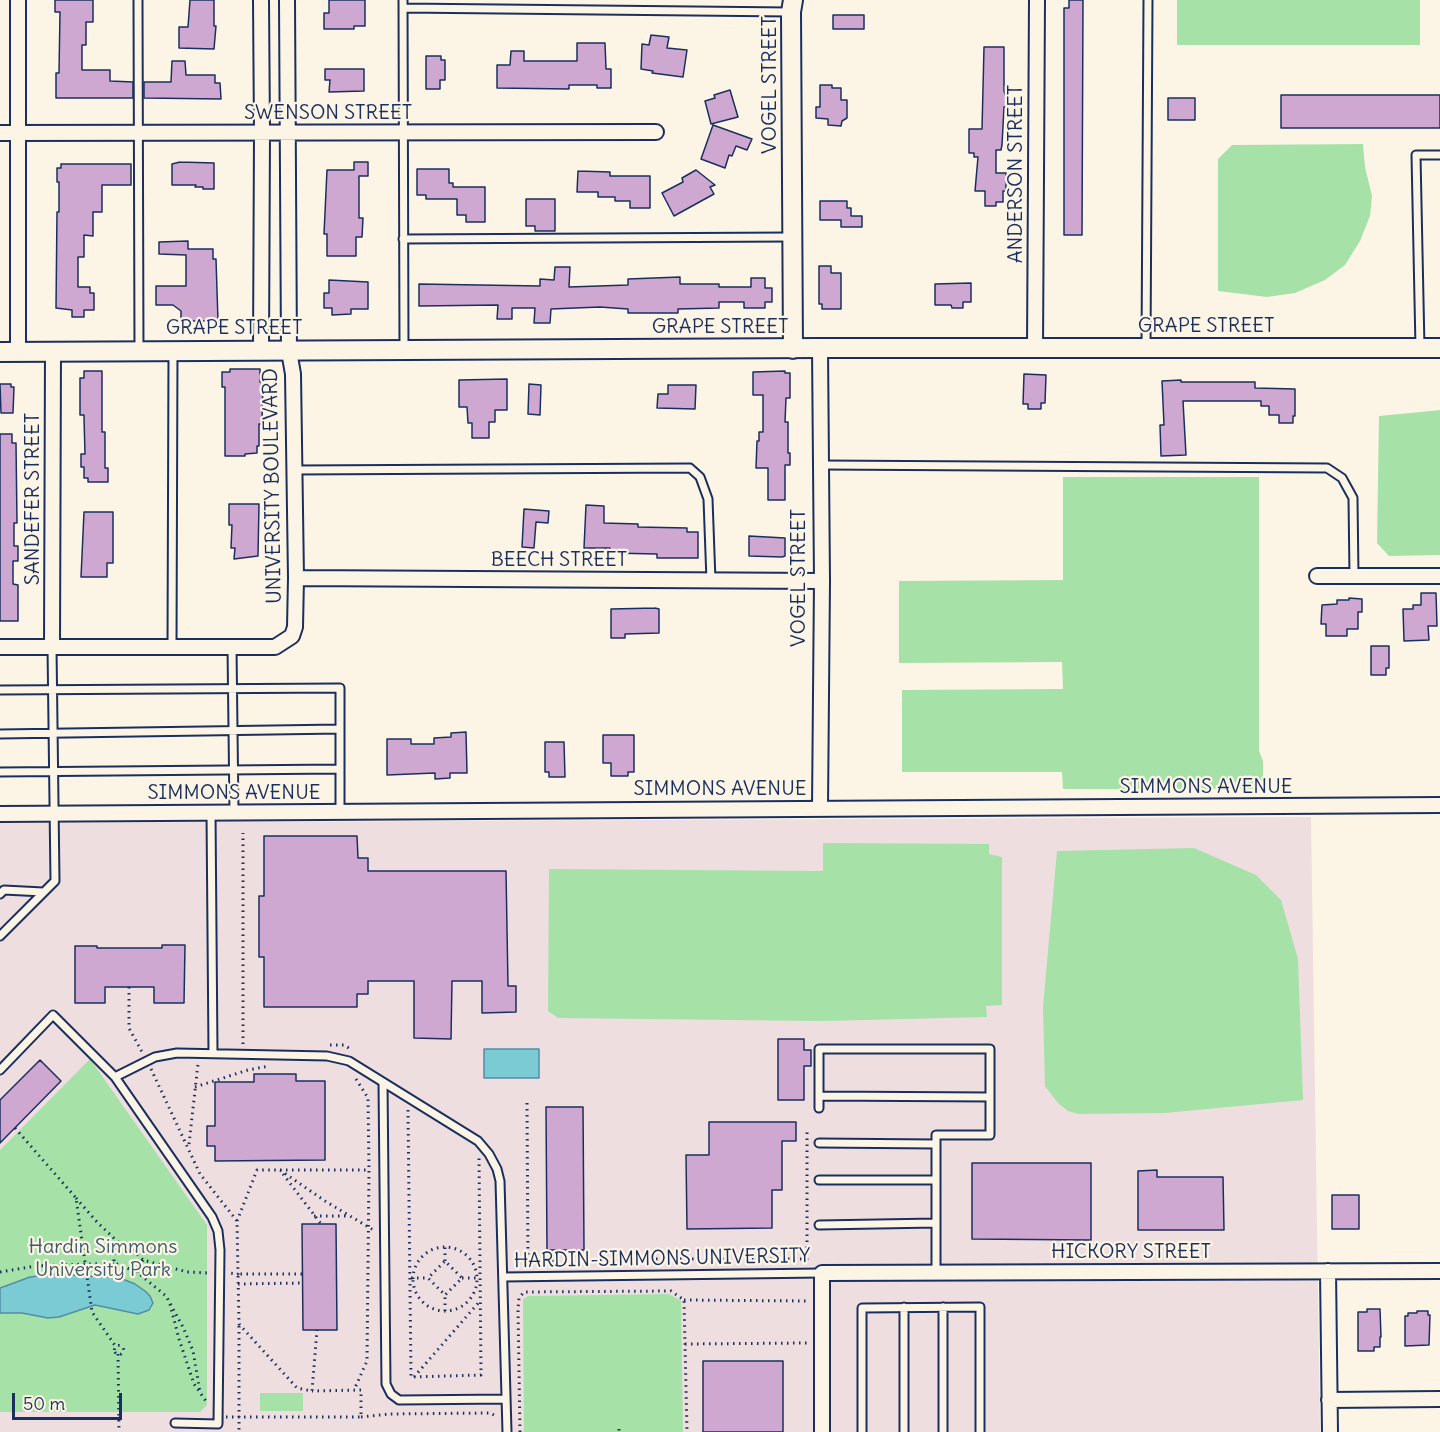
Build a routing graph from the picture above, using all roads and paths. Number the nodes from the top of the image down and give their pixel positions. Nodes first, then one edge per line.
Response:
1 (18, 0) edge
2 (138, 0) edge
3 (261, 0) edge
4 (287, 0) edge
5 (1037, 0) edge
6 (1148, 0) edge
7 (403, 4) edge
8 (792, 6) edge
9 (656, 132) dead end
10 (0, 133) edge
11 (19, 133) junction
12 (138, 133) junction
13 (262, 133) junction
14 (287, 133) junction
15 (402, 133) junction
16 (1440, 155) edge
17 (793, 237) junction
18 (403, 239) junction
19 (820, 348) junction
20 (1146, 348) junction
21 (1420, 348) junction
22 (1440, 348) edge
23 (793, 349) junction
24 (1035, 349) junction
25 (404, 350) junction
26 (53, 351) junction
27 (139, 351) junction
28 (173, 351) junction
29 (261, 351) junction
30 (288, 351) junction
31 (9, 352) edge
32 (821, 465) junction
33 (295, 470) junction
34 (1317, 576) dead end
35 (1354, 576) junction
36 (1440, 576) edge
37 (296, 578) junction
38 (711, 581) junction
39 (822, 581) junction
40 (0, 647) edge
41 (52, 647) junction
42 (172, 647) junction
43 (232, 647) junction
44 (233, 689) junction
45 (0, 690) edge
46 (52, 690) junction
47 (340, 729) junction
48 (233, 730) junction
49 (53, 733) junction
50 (0, 734) edge
51 (340, 769) junction
52 (233, 770) junction
53 (54, 771) junction
54 (0, 772) edge
55 (1440, 805) edge
56 (820, 808) junction
57 (211, 812) junction
58 (234, 812) junction
59 (340, 812) junction
60 (0, 814) edge
61 (55, 814) junction
62 (243, 833) dead end
63 (43, 892) junction
64 (0, 894) edge
65 (0, 936) edge
66 (129, 987) dead end
67 (254, 1044) dead end
68 (321, 1045) dead end
69 (352, 1050) dead end
70 (199, 1053) junction
71 (213, 1053) junction
72 (147, 1061) junction
73 (273, 1066) dead end
74 (0, 1070) edge
75 (349, 1072) dead end
76 (115, 1077) junction
77 (383, 1083) junction
78 (195, 1087) junction
79 (819, 1096) junction
80 (990, 1097) junction
81 (527, 1103) dead end
82 (819, 1108) dead end
83 (408, 1110) dead end
84 (15, 1128) dead end
85 (807, 1130) dead end
86 (819, 1143) dead end
87 (936, 1144) junction
88 (188, 1146) junction
89 (479, 1153) dead end
90 (280, 1170) junction
91 (369, 1170) junction
92 (819, 1180) dead end
93 (936, 1180) junction
94 (76, 1198) junction
95 (314, 1216) junction
96 (349, 1216) junction
97 (237, 1221) junction
98 (936, 1223) junction
99 (321, 1224) dead end
100 (819, 1225) dead end
101 (369, 1227) junction
102 (384, 1237) junction
103 (119, 1243) junction
104 (445, 1246) junction
105 (625, 1259) dead end
106 (644, 1259) dead end
107 (143, 1260) junction
108 (445, 1261) junction
109 (114, 1263) junction
110 (85, 1264) junction
111 (1328, 1271) junction
112 (1440, 1271) edge
113 (0, 1272) edge
114 (137, 1272) junction
115 (220, 1273) junction
116 (822, 1273) junction
117 (936, 1273) junction
118 (238, 1274) junction
119 (302, 1274) dead end
120 (503, 1277) junction
121 (411, 1278) junction
122 (428, 1278) junction
123 (462, 1278) junction
124 (479, 1278) junction
125 (302, 1283) dead end
126 (238, 1284) junction
127 (445, 1295) junction
128 (684, 1300) junction
129 (480, 1301) junction
130 (170, 1304) junction
131 (944, 1307) junction
132 (904, 1308) junction
133 (445, 1311) junction
134 (808, 1311) dead end
135 (239, 1324) junction
136 (317, 1330) dead end
137 (685, 1344) junction
138 (116, 1347) junction
139 (118, 1354) junction
140 (808, 1354) dead end
141 (414, 1377) junction
142 (354, 1390) junction
143 (312, 1391) junction
144 (201, 1396) junction
145 (506, 1400) junction
146 (1329, 1400) junction
147 (1440, 1400) edge
148 (218, 1417) junction
149 (239, 1417) junction
150 (361, 1417) junction
151 (498, 1419) dead end
152 (175, 1423) dead end
153 (119, 1432) edge
154 (239, 1432) edge
155 (507, 1432) edge
156 (520, 1432) edge
157 (687, 1432) edge
158 (822, 1432) edge
159 (862, 1432) edge
160 (904, 1432) edge
161 (944, 1432) edge
162 (980, 1432) edge
163 (1330, 1432) edge

1 - 11 street
2 - 12 lane
3 - 13 street, UNIVERSITY BOULEVARD
4 - 14 street, UNIVERSITY BOULEVARD
5 - 24 street, ANDERSON STREET
6 - 20 lane
7 - 8 lane
7 - 15 lane
8 - 17 street, VOGEL STREET
9 - 15 street, SWENSON STREET
10 - 11 street, SWENSON STREET
11 - 12 street, SWENSON STREET
11 - 31 street
12 - 13 street, SWENSON STREET
12 - 27 lane
13 - 14 street, SWENSON STREET
13 - 29 street, UNIVERSITY BOULEVARD
14 - 15 street, SWENSON STREET
14 - 30 street, UNIVERSITY BOULEVARD
15 - 18 lane
16 - 21 lane
17 - 18 lane
17 - 23 street, VOGEL STREET
18 - 25 lane
19 - 23 street, GRAPE STREET
19 - 24 street, GRAPE STREET
19 - 32 street, VOGEL STREET
20 - 21 street, GRAPE STREET
20 - 24 street, GRAPE STREET
21 - 22 street, GRAPE STREET
23 - 25 street, GRAPE STREET
25 - 30 street, GRAPE STREET
26 - 27 street, GRAPE STREET
26 - 31 street, GRAPE STREET
26 - 41 street, SANDEFER STREET
27 - 28 street, GRAPE STREET
28 - 29 street, GRAPE STREET
28 - 42 lane
29 - 30 street, GRAPE STREET
30 - 33 street, UNIVERSITY BOULEVARD
32 - 35 lane
32 - 39 street, VOGEL STREET
33 - 37 street, UNIVERSITY BOULEVARD
33 - 38 lane
34 - 35 street
35 - 36 street
37 - 38 street, BEECH STREET
37 - 43 street, UNIVERSITY BOULEVARD
38 - 39 street, BEECH STREET
39 - 56 street, VOGEL STREET
40 - 41 street
41 - 42 street
41 - 46 lane
42 - 43 street
43 - 44 lane
44 - 46 lane
44 - 47 lane
44 - 48 lane
45 - 46 lane
46 - 49 lane
47 - 48 lane
47 - 51 lane
48 - 49 lane
48 - 52 lane
49 - 50 lane
49 - 53 lane
51 - 52 lane
51 - 59 lane
52 - 53 lane
52 - 58 lane
53 - 54 lane
53 - 61 lane
55 - 56 street, SIMMONS AVENUE
56 - 59 street, SIMMONS AVENUE
57 - 58 street, SIMMONS AVENUE
57 - 61 street, SIMMONS AVENUE
57 - 71 lane
58 - 59 street, SIMMONS AVENUE
60 - 61 street, SIMMONS AVENUE
61 - 63 lane
62 - 67 path
63 - 64 lane
63 - 65 lane
66 - 72 path
68 - 69 path
70 - 71 lane, HARDIN-SIMMONS UNIVERSITY
70 - 72 lane, HARDIN-SIMMONS UNIVERSITY
70 - 78 path
71 - 77 lane, HARDIN-SIMMONS UNIVERSITY
72 - 76 lane, HARDIN-SIMMONS UNIVERSITY
72 - 88 path
73 - 78 path
74 - 76 lane
75 - 91 path
76 - 115 lane
77 - 102 lane
77 - 120 lane, HARDIN-SIMMONS UNIVERSITY
78 - 88 path
79 - 80 lane
79 - 80 lane
79 - 82 lane
80 - 87 lane
81 - 105 path
83 - 121 path
84 - 94 path
85 - 106 path
86 - 87 lane
87 - 93 lane
88 - 97 path
89 - 124 path
90 - 91 path
90 - 95 path
90 - 96 path
90 - 97 path
91 - 101 path
92 - 93 lane
93 - 98 lane
94 - 103 path
94 - 110 path
95 - 96 path
95 - 99 path
96 - 101 path
97 - 118 path
98 - 100 lane
98 - 117 lane
101 - 102 path
101 - 142 path
102 - 145 lane
103 - 107 path
103 - 109 path
104 - 108 path
104 - 121 path
104 - 124 path
107 - 114 path
107 - 115 path
108 - 122 path
108 - 123 path
109 - 110 path
109 - 114 path
110 - 113 path
110 - 138 path
111 - 112 street, HICKORY STREET
111 - 117 street, HICKORY STREET
111 - 146 street
114 - 130 path
115 - 118 path
115 - 148 lane
116 - 117 street, HICKORY STREET
116 - 120 lane, HARDIN-SIMMONS UNIVERSITY
116 - 158 street
118 - 119 path
118 - 126 path
120 - 145 lane, HARDIN-SIMMONS UNIVERSITY
121 - 122 path
121 - 133 path
121 - 141 path
122 - 127 path
123 - 124 path
123 - 127 path
124 - 129 path
124 - 133 path
125 - 126 path
126 - 135 path
127 - 133 path
128 - 134 path
128 - 137 path
128 - 156 path
129 - 141 path
129 - 141 path
130 - 144 path
130 - 144 path
131 - 132 lane
131 - 161 lane
131 - 162 lane
132 - 159 lane
132 - 160 lane
135 - 143 path
135 - 149 path
136 - 143 path
137 - 140 path
137 - 157 path
138 - 139 path
138 - 139 path
139 - 153 path
142 - 143 path
142 - 150 path
144 - 148 path
145 - 155 lane, HARDIN-SIMMONS UNIVERSITY
146 - 147 street
146 - 163 street
148 - 149 path
148 - 152 lane
149 - 150 path
149 - 154 path
150 - 151 path

